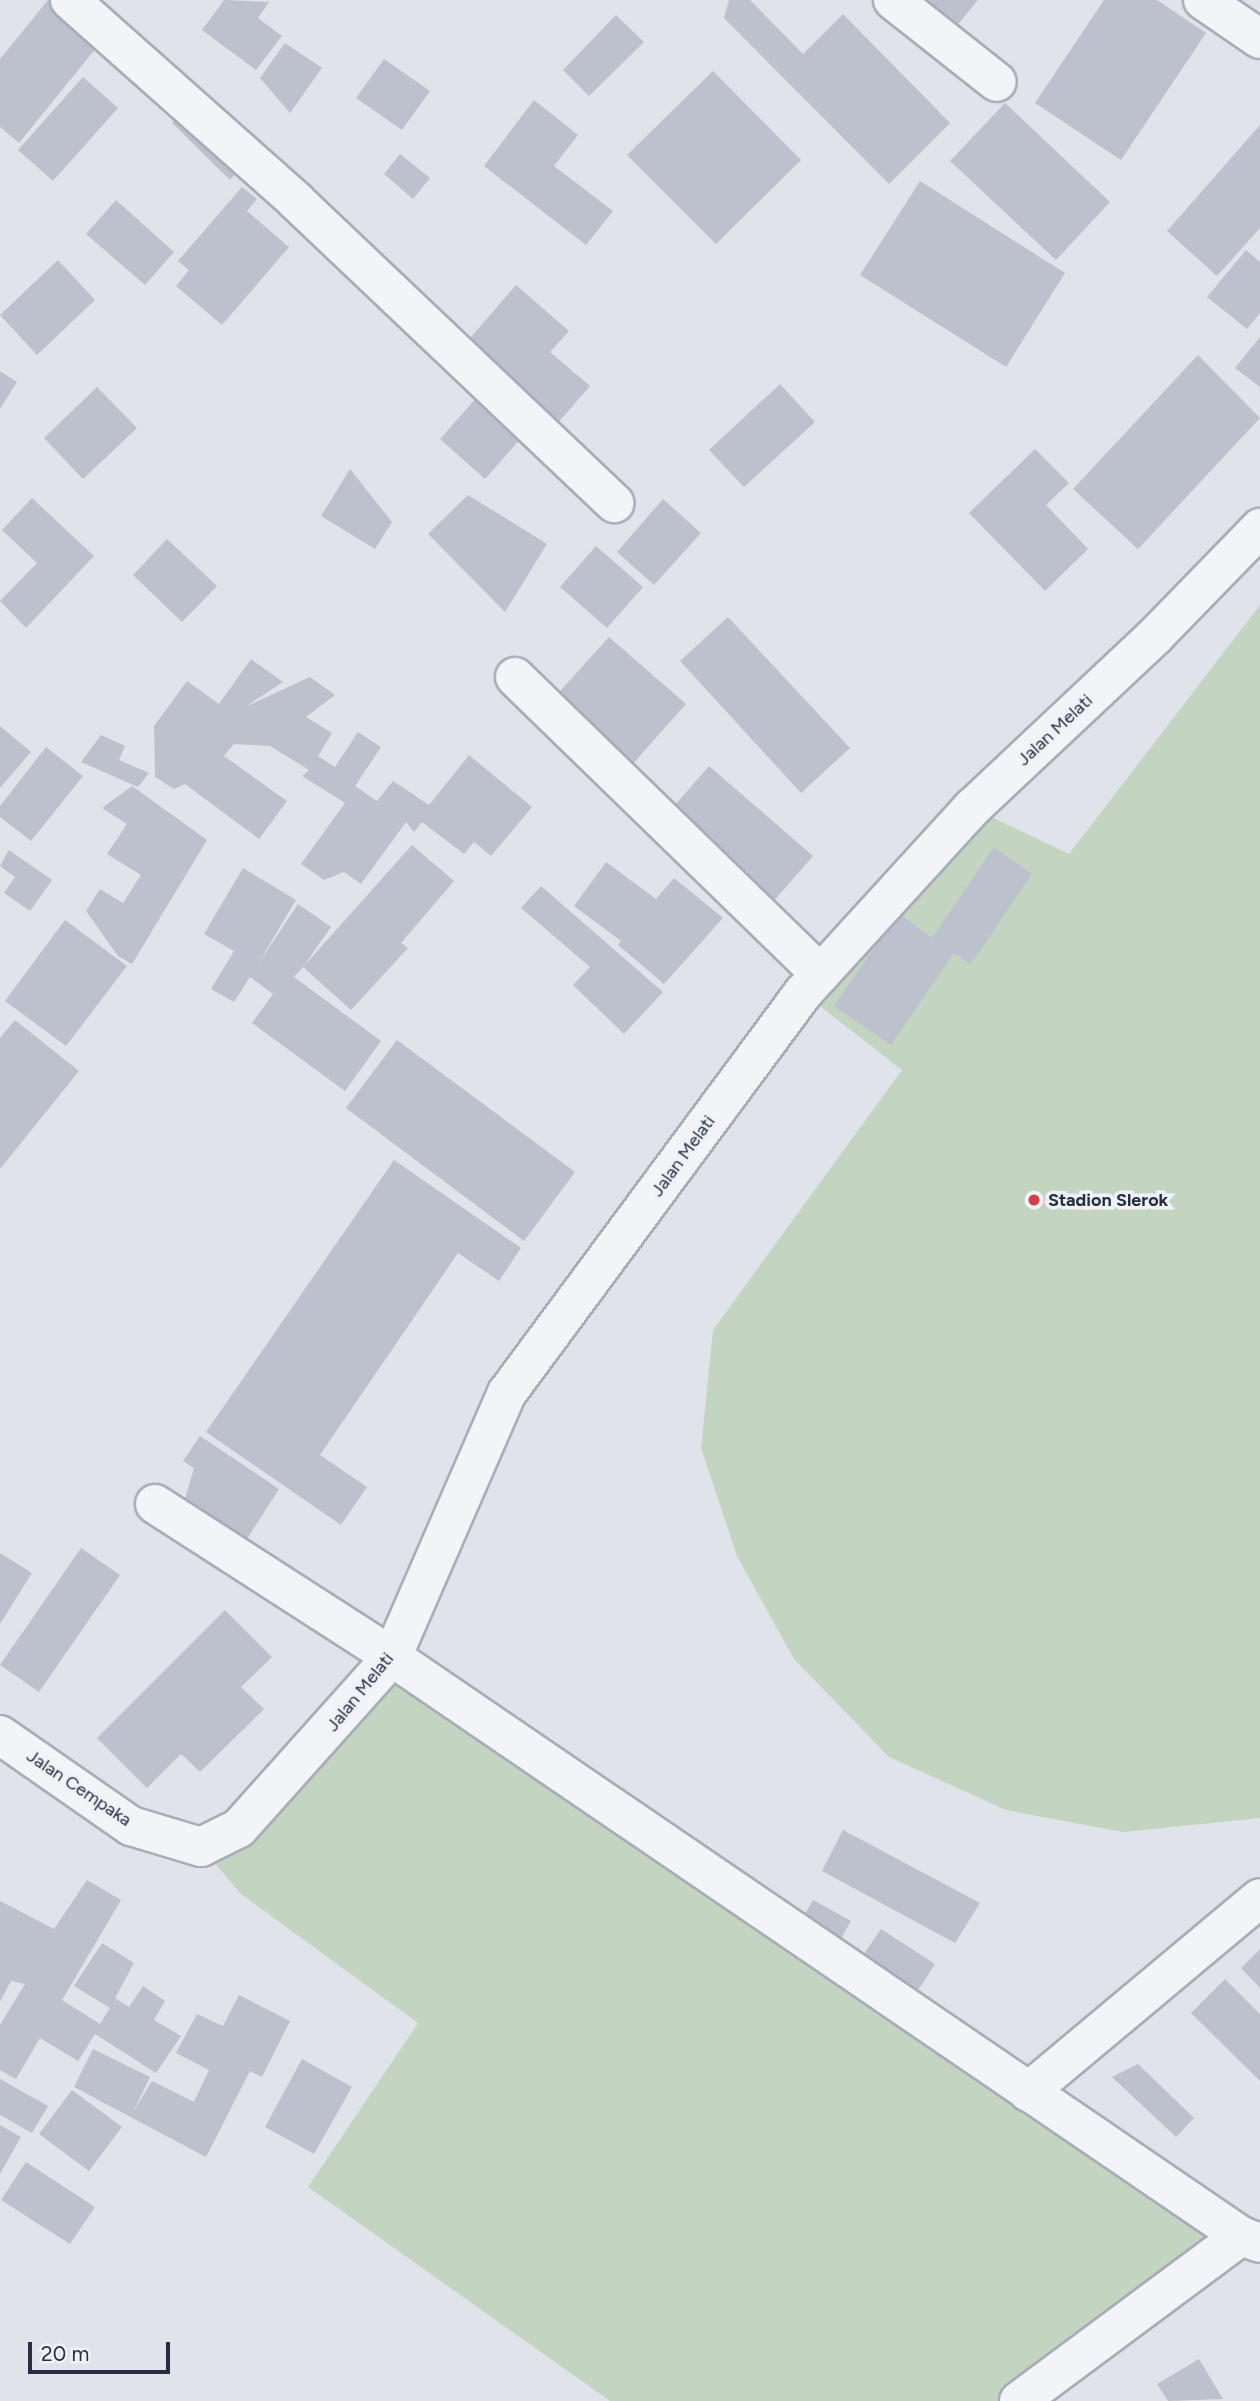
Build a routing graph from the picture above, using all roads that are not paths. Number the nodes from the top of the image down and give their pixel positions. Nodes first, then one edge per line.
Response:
1 (70, 0) edge
2 (893, 0) edge
3 (1203, 0) edge
4 (1260, 39) edge
5 (997, 82) dead end
6 (614, 503) dead end
7 (1260, 528) edge
8 (515, 677) dead end
9 (820, 974) junction
10 (155, 1504) dead end
11 (392, 1657) junction
12 (0, 1735) edge
13 (201, 1847) joint
14 (1260, 1898) edge
15 (1028, 2092) junction
16 (1251, 2240) edge
17 (1020, 2401) edge

1 - 6 street
2 - 5 street
3 - 4 street
7 - 9 street, Jalan Melati
8 - 9 street
9 - 11 street, Jalan Melati
10 - 11 street
11 - 13 street, Jalan Melati
11 - 15 street
12 - 13 street, Jalan Cempaka
14 - 15 street
15 - 16 street
16 - 17 street

